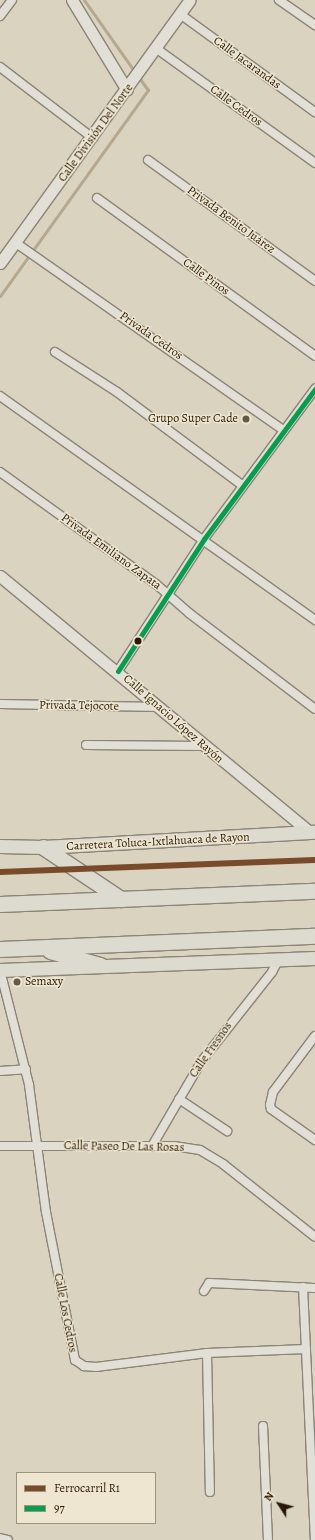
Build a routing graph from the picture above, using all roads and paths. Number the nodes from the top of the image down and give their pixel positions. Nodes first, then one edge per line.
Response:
1 (12, 0) edge
2 (72, 0) edge
3 (190, 0) edge
4 (279, 0) edge
5 (180, 14) junction
6 (0, 16) edge
7 (315, 25) edge
8 (157, 49) junction
9 (0, 67) edge
10 (130, 86) junction
11 (315, 112) edge
12 (93, 138) junction
13 (148, 160) dead end
14 (315, 162) edge
15 (97, 198) dead end
16 (19, 245) junction
17 (3, 252) edge
18 (0, 264) edge
19 (315, 281) edge
20 (55, 352) dead end
21 (315, 356) edge
22 (314, 394) edge
23 (0, 396) edge
24 (284, 431) junction
25 (0, 472) edge
26 (243, 486) junction
27 (204, 539) junction
28 (0, 576) edge
29 (167, 594) junction
30 (315, 620) edge
31 (118, 671) junction
32 (0, 704) edge
33 (159, 707) junction
34 (315, 709) edge
35 (86, 745) dead end
36 (202, 746) junction
37 (312, 832) edge
38 (0, 846) edge
39 (43, 847) junction
40 (315, 891) edge
41 (121, 899) junction
42 (0, 904) edge
43 (315, 936) edge
44 (38, 947) junction
45 (0, 949) edge
46 (315, 958) edge
47 (278, 959) junction
48 (100, 965) junction
49 (0, 970) edge
50 (315, 1036) edge
51 (26, 1069) junction
52 (0, 1071) edge
53 (179, 1099) junction
54 (227, 1131) dead end
55 (315, 1140) edge
56 (0, 1146) edge
57 (37, 1146) junction
58 (152, 1146) junction
59 (315, 1237) edge
60 (303, 1287) junction
61 (315, 1288) edge
62 (204, 1290) dead end
63 (306, 1348) junction
64 (207, 1353) junction
65 (263, 1426) dead end
66 (210, 1492) dead end
67 (0, 1538) edge
68 (8, 1540) edge
69 (268, 1540) edge
70 (315, 1540) edge

1 - 6 street
2 - 10 main road
3 - 5 main road, Calle División Del Norte
4 - 7 street
5 - 8 main road, Calle División Del Norte
5 - 11 street, Calle Jacarandas
8 - 10 main road, Calle División Del Norte
8 - 14 street, Calle Cedros
9 - 12 street
10 - 12 main road, Calle División Del Norte
12 - 16 main road, Calle División Del Norte
13 - 19 street, Privada Benito Juárez
15 - 21 street, Calle Pinos
16 - 17 main road, Calle División Del Norte
16 - 24 street, Privada Cedros
17 - 18 main road, Calle División Del Norte
20 - 26 street
22 - 24 street
23 - 27 street
24 - 26 street
25 - 29 street, Privada Emiliano Zapata
26 - 27 street
27 - 29 street
27 - 30 street
28 - 31 main road, Calle Ignacio López Rayón
29 - 31 street
29 - 34 street, Privada Emiliano Zapata
31 - 33 main road, Calle Ignacio López Rayón
32 - 33 street, Privada Tejocote
33 - 36 main road, Calle Ignacio López Rayón
35 - 36 street
36 - 37 main road, Calle Ignacio López Rayón
37 - 39 main road, Carretera Toluca-Ixtlahuaca de Rayon
38 - 39 main road, Carretera Toluca-Ixtlahuaca de Rayon
39 - 41 highway
40 - 41 highway
41 - 42 highway
43 - 44 highway
44 - 45 highway
44 - 48 highway
46 - 47 main road
47 - 48 main road
47 - 53 street, Calle Fresnos
48 - 49 main road
49 - 51 street, Calle Los Cedros
50 - 55 street
51 - 52 street
51 - 57 street, Calle Los Cedros
53 - 54 street
53 - 58 street, Calle Fresnos
56 - 57 street, Calle Paseo De Las Rosas
57 - 58 street, Calle Paseo De Las Rosas
57 - 64 street, Calle Los Cedros
58 - 59 street, Calle Paseo De Las Rosas
60 - 61 street
60 - 62 street
60 - 63 street
63 - 64 street, Calle Los Cedros
63 - 70 street
64 - 66 street
65 - 69 street
67 - 68 street

